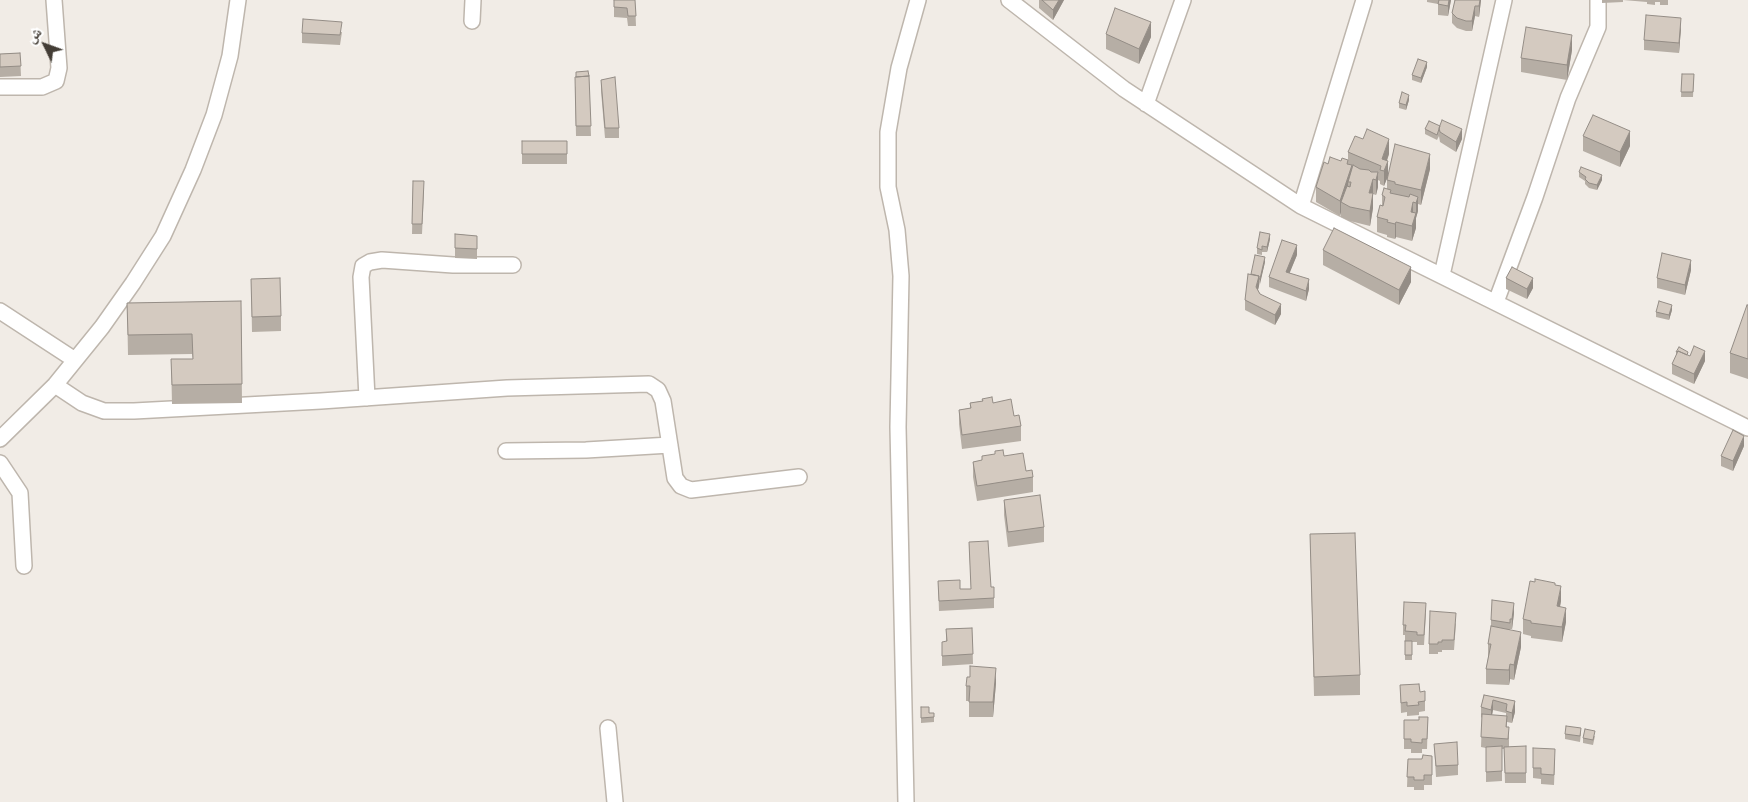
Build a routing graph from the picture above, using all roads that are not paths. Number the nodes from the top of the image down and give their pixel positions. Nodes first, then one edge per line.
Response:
1 (54, 0) edge
2 (238, 0) edge
3 (472, 0) edge
4 (918, 0) edge
5 (1009, 0) edge
6 (1183, 0) edge
7 (1364, 0) edge
8 (1504, 0) edge
9 (1598, 0) edge
10 (472, 21) dead end
11 (0, 87) edge
12 (1146, 104) junction
13 (1301, 206) junction
14 (513, 265) dead end
15 (1442, 275) junction
16 (1496, 302) junction
17 (0, 311) edge
18 (75, 360) junction
19 (55, 385) junction
20 (367, 398) junction
21 (1748, 428) edge
22 (0, 439) edge
23 (670, 445) junction
24 (506, 451) dead end
25 (0, 463) edge
26 (799, 477) dead end
27 (24, 566) dead end
28 (608, 728) dead end
29 (615, 802) edge
30 (906, 802) edge

1 - 11 street
2 - 18 street
3 - 10 street
4 - 30 street
5 - 12 street
6 - 12 street
7 - 13 street
8 - 15 street
9 - 16 street
12 - 13 street
13 - 15 street
14 - 20 street
15 - 16 street
16 - 21 street
17 - 18 street
18 - 19 street
19 - 20 street
19 - 22 street
20 - 23 street
23 - 24 street
23 - 26 street
25 - 27 street
28 - 29 street

